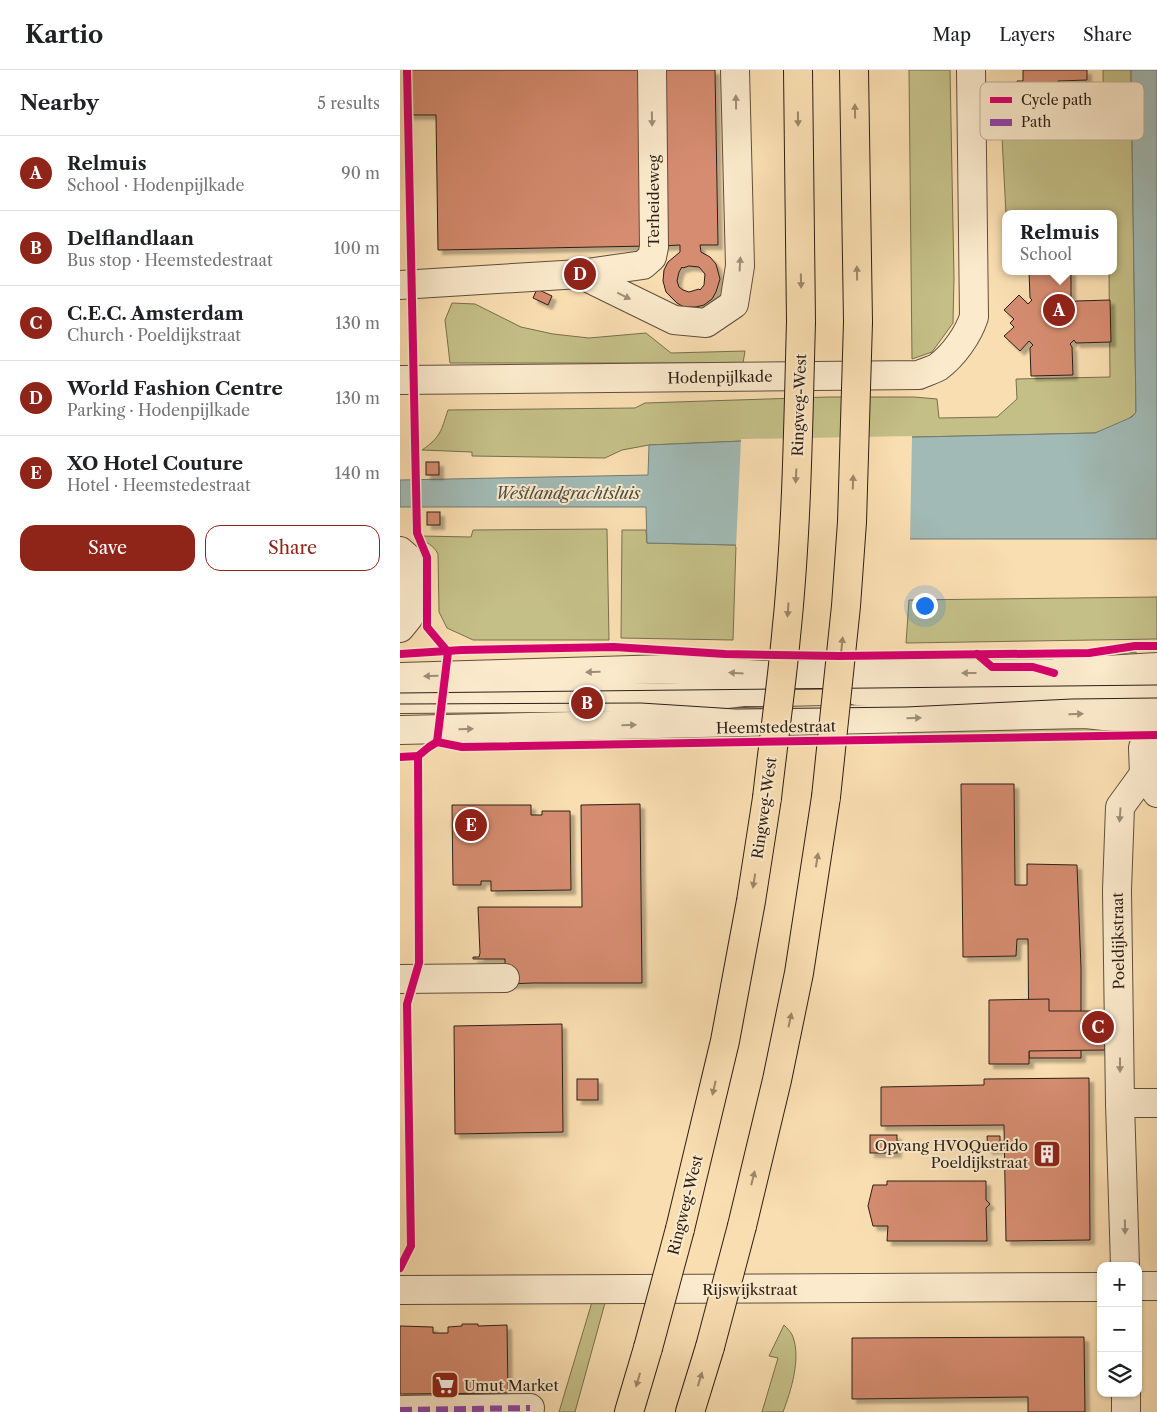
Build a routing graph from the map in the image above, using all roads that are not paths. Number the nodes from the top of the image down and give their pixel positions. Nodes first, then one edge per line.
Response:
1 (652, 70) edge
2 (736, 70) edge
3 (798, 70) edge
4 (854, 70) edge
5 (971, 70) edge
6 (580, 274) junction
7 (400, 285) edge
8 (400, 380) edge
9 (400, 551) edge
10 (400, 628) edge
11 (400, 677) edge
12 (1152, 679) edge
13 (400, 699) edge
14 (1153, 718) edge
15 (400, 730) edge
16 (1151, 783) edge
17 (400, 967) edge
18 (400, 979) edge
19 (1120, 1103) junction
20 (1157, 1103) edge
21 (1125, 1262) edge
22 (1097, 1286) edge
23 (1142, 1286) edge
24 (1157, 1286) edge
25 (400, 1290) edge
26 (1126, 1397) edge
27 (530, 1408) dead end
28 (400, 1410) edge
29 (629, 1412) edge
30 (690, 1412) edge
31 (1126, 1412) edge

1 -> 6 street, Terheideweg
6 -> 2 street
3 -> 29 highway, Ringweg-West, bridge
30 -> 4 highway, bridge
5 - 8 street, Hodenpijlkade
6 - 7 street
9 - 10 street
12 -> 11 street
12 - 13 street, Heemstedestraat
12 - 14 street, Poeldijkstraat
15 -> 14 street, Heemstedestraat
14 - 16 street, Poeldijkstraat
16 -> 19 street, Poeldijkstraat
17 - 18 street
19 - 20 street
19 -> 21 street, Poeldijkstraat
22 - 25 street, Rijswijkstraat
23 - 24 street
26 - 31 street
27 - 28 street

